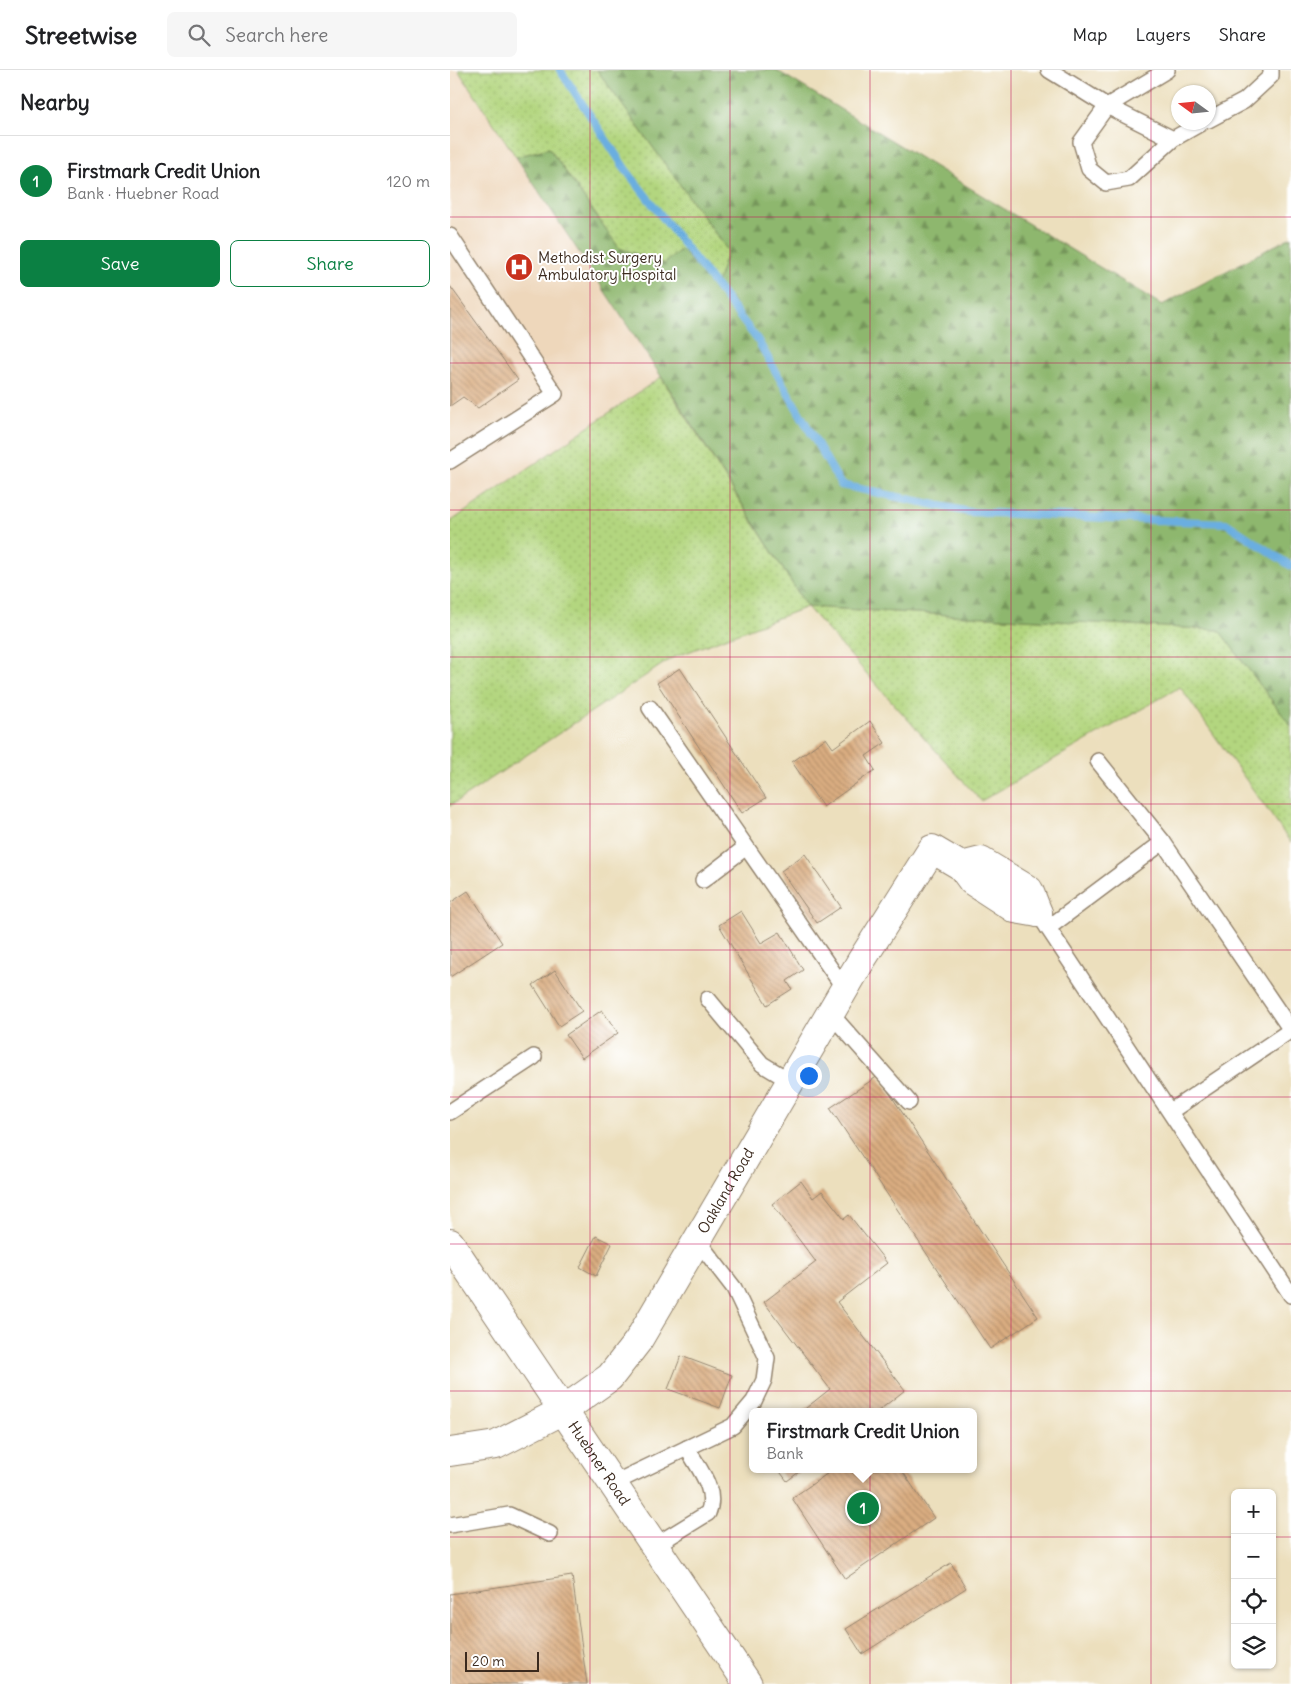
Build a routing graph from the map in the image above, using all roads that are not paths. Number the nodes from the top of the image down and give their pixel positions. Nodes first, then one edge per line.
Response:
1 (1167, 70) edge
2 (1271, 70) edge
3 (1058, 72) edge
4 (1107, 106) junction
5 (1216, 116) edge
6 (1189, 130) edge
7 (1173, 139) junction
8 (450, 236) edge
9 (450, 461) edge
10 (650, 708) dead end
11 (1098, 761) dead end
12 (1163, 842) junction
13 (746, 846) junction
14 (703, 880) dead end
15 (1043, 921) junction
16 (844, 988) junction
17 (708, 999) dead end
18 (830, 1013) junction
19 (1291, 1030) edge
20 (534, 1057) dead end
21 (790, 1081) junction
22 (909, 1102) dead end
23 (450, 1112) edge
24 (1171, 1112) junction
25 (697, 1240) junction
26 (450, 1244) edge
27 (1291, 1295) edge
28 (562, 1411) junction
29 (687, 1448) junction
30 (450, 1452) edge
31 (612, 1484) junction
32 (450, 1525) edge
33 (550, 1534) dead end
34 (654, 1546) junction
35 (748, 1684) edge

1 - 4 lane
2 - 5 lane
3 - 4 lane
4 - 7 lane
4 - 7 lane
6 - 7 lane
8 - 9 lane
10 - 13 lane
11 - 12 lane
12 - 15 lane
12 - 19 lane
13 - 14 lane
13 - 16 lane
15 - 16 street, Oakland Road
15 - 24 lane
16 - 18 street, Oakland Road
17 - 21 lane
18 - 21 street, Oakland Road
18 - 22 lane
19 - 24 lane
20 - 23 lane
21 - 25 street, Oakland Road
24 - 27 lane
25 - 28 street, Oakland Road
25 - 29 lane
26 - 28 street, Huebner Road
28 - 30 street, Oakland Road
28 - 31 street, Huebner Road
29 - 31 lane
29 - 34 lane
31 - 34 street, Huebner Road
32 - 33 lane
34 - 35 street, Huebner Road

